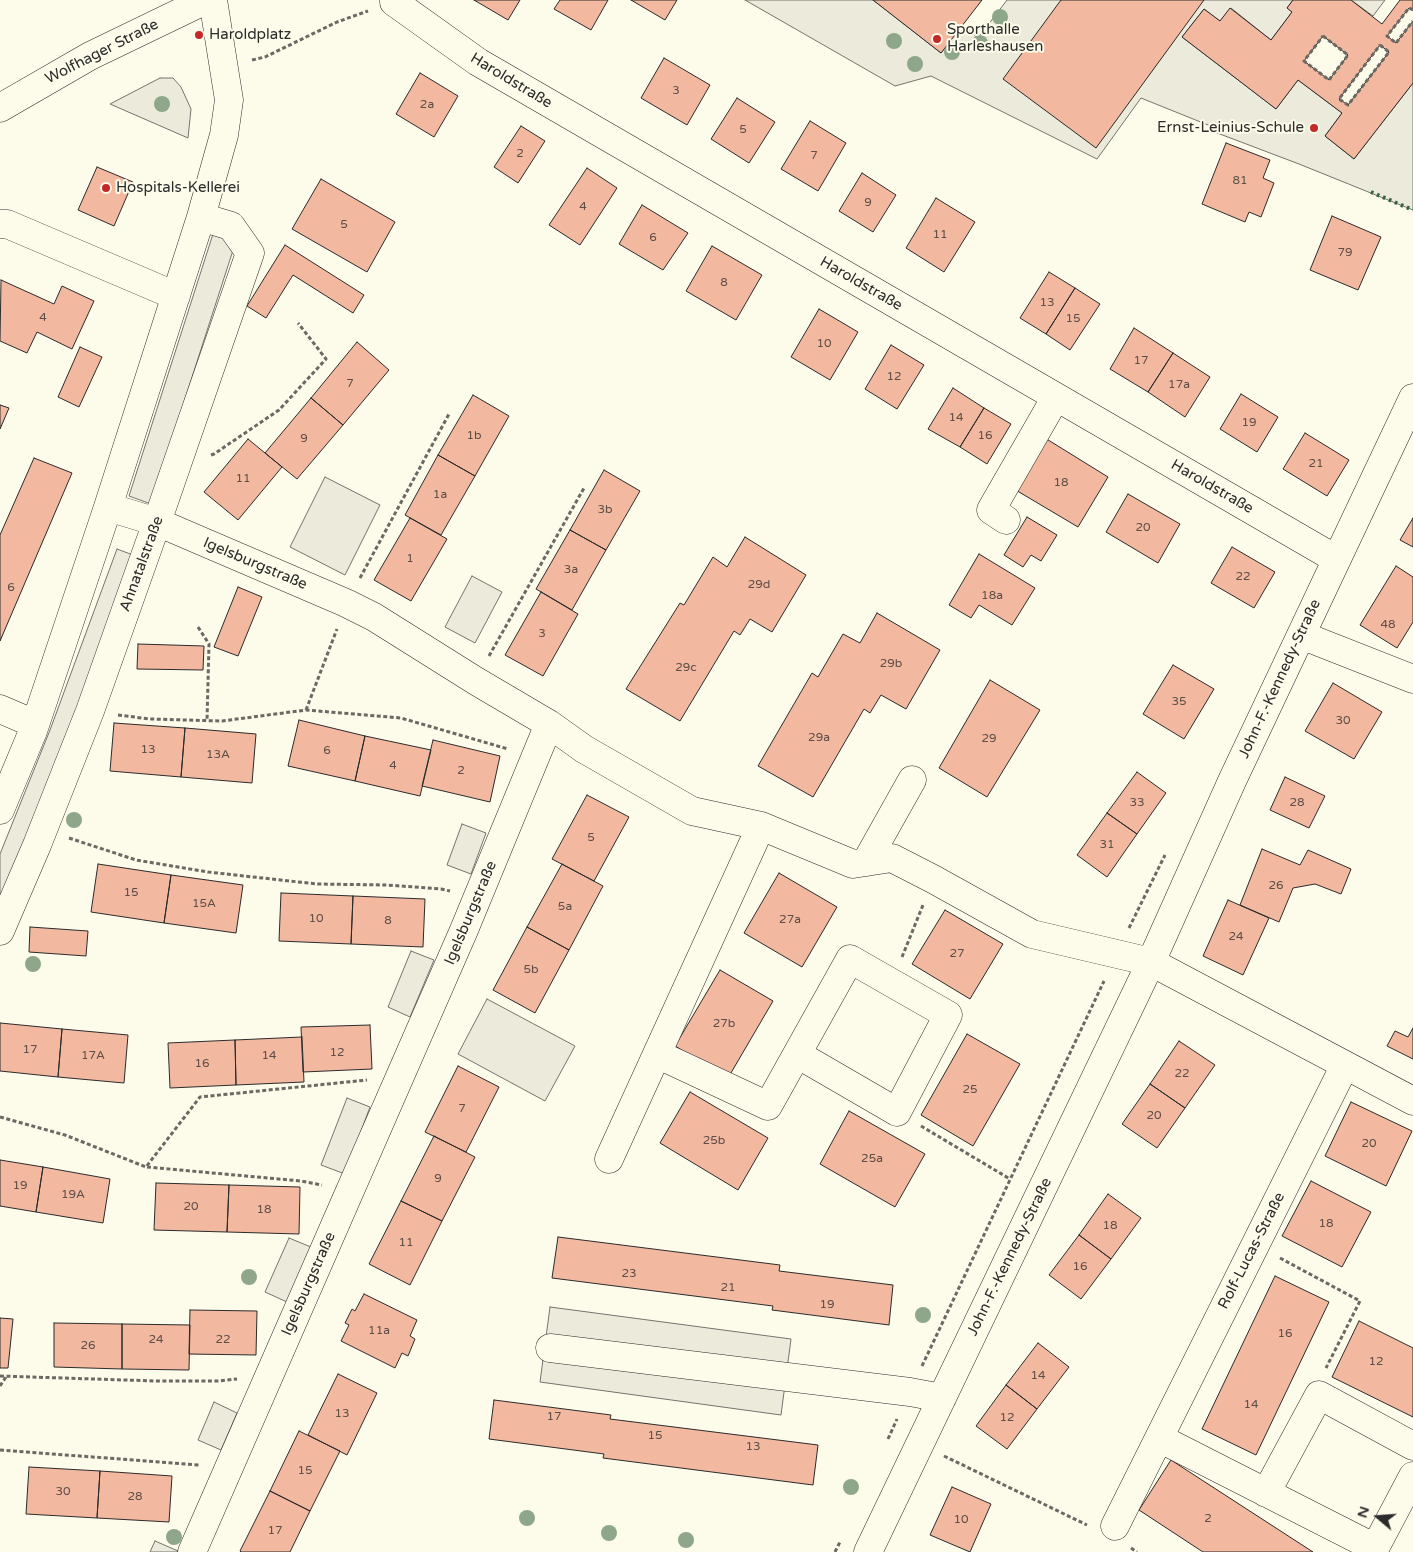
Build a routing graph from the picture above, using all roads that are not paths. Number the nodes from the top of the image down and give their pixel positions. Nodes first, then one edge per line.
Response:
1 (206, 0) edge
2 (213, 0) edge
3 (394, 1) edge
4 (0, 108) edge
5 (202, 217) junction
6 (0, 224) edge
7 (176, 296) junction
8 (1056, 397) junction
9 (1413, 398) edge
10 (1405, 436) edge
11 (108, 506) junction
12 (1006, 520) dead end
13 (157, 522) junction
14 (1336, 559) junction
15 (1301, 635) junction
16 (1413, 679) edge
17 (0, 709) edge
18 (35, 724) junction
19 (549, 724) junction
20 (912, 780) dead end
21 (0, 810) edge
22 (761, 826) junction
23 (866, 862) junction
24 (0, 931) edge
25 (1151, 962) junction
26 (657, 1054) junction
27 (797, 1054) junction
28 (1345, 1065) junction
29 (1413, 1101) edge
30 (609, 1158) dead end
31 (550, 1348) dead end
32 (942, 1398) junction
33 (1159, 1438) junction
34 (1413, 1446) edge
35 (1413, 1476) edge
36 (1266, 1492) junction
37 (1115, 1526) road end
38 (192, 1552) edge
39 (868, 1552) edge

1 - 4 street, Wolfhager Straße
2 - 5 street
3 - 8 street, Haroldstraße
5 - 7 street
5 - 13 street, Ahnatalstraße
6 - 7 street
7 - 11 street
8 - 12 street
8 - 14 street, Haroldstraße
9 - 10 street, John-F.-Kennedy-Straße
10 - 14 street, John-F.-Kennedy-Straße
11 - 13 street, Igelsburgstraße
11 - 18 street
13 - 19 street, Igelsburgstraße
13 - 24 street, Ahnatalstraße
14 - 15 street, John-F.-Kennedy-Straße
15 - 16 street
15 - 25 street, John-F.-Kennedy-Straße
17 - 18 street
18 - 21 street
19 - 22 street
19 - 38 street, Igelsburgstraße
20 - 23 street
22 - 23 street
22 - 26 street
23 - 25 street
25 - 28 street
25 - 32 street, John-F.-Kennedy-Straße
26 - 27 street
26 - 30 street
27 - 27 street
28 - 29 street
28 - 33 street, Rolf-Lucas-Straße
31 - 32 street
32 - 39 street, John-F.-Kennedy-Straße
33 - 36 street
33 - 37 street, Rolf-Lucas-Straße
34 - 36 street
35 - 36 street

